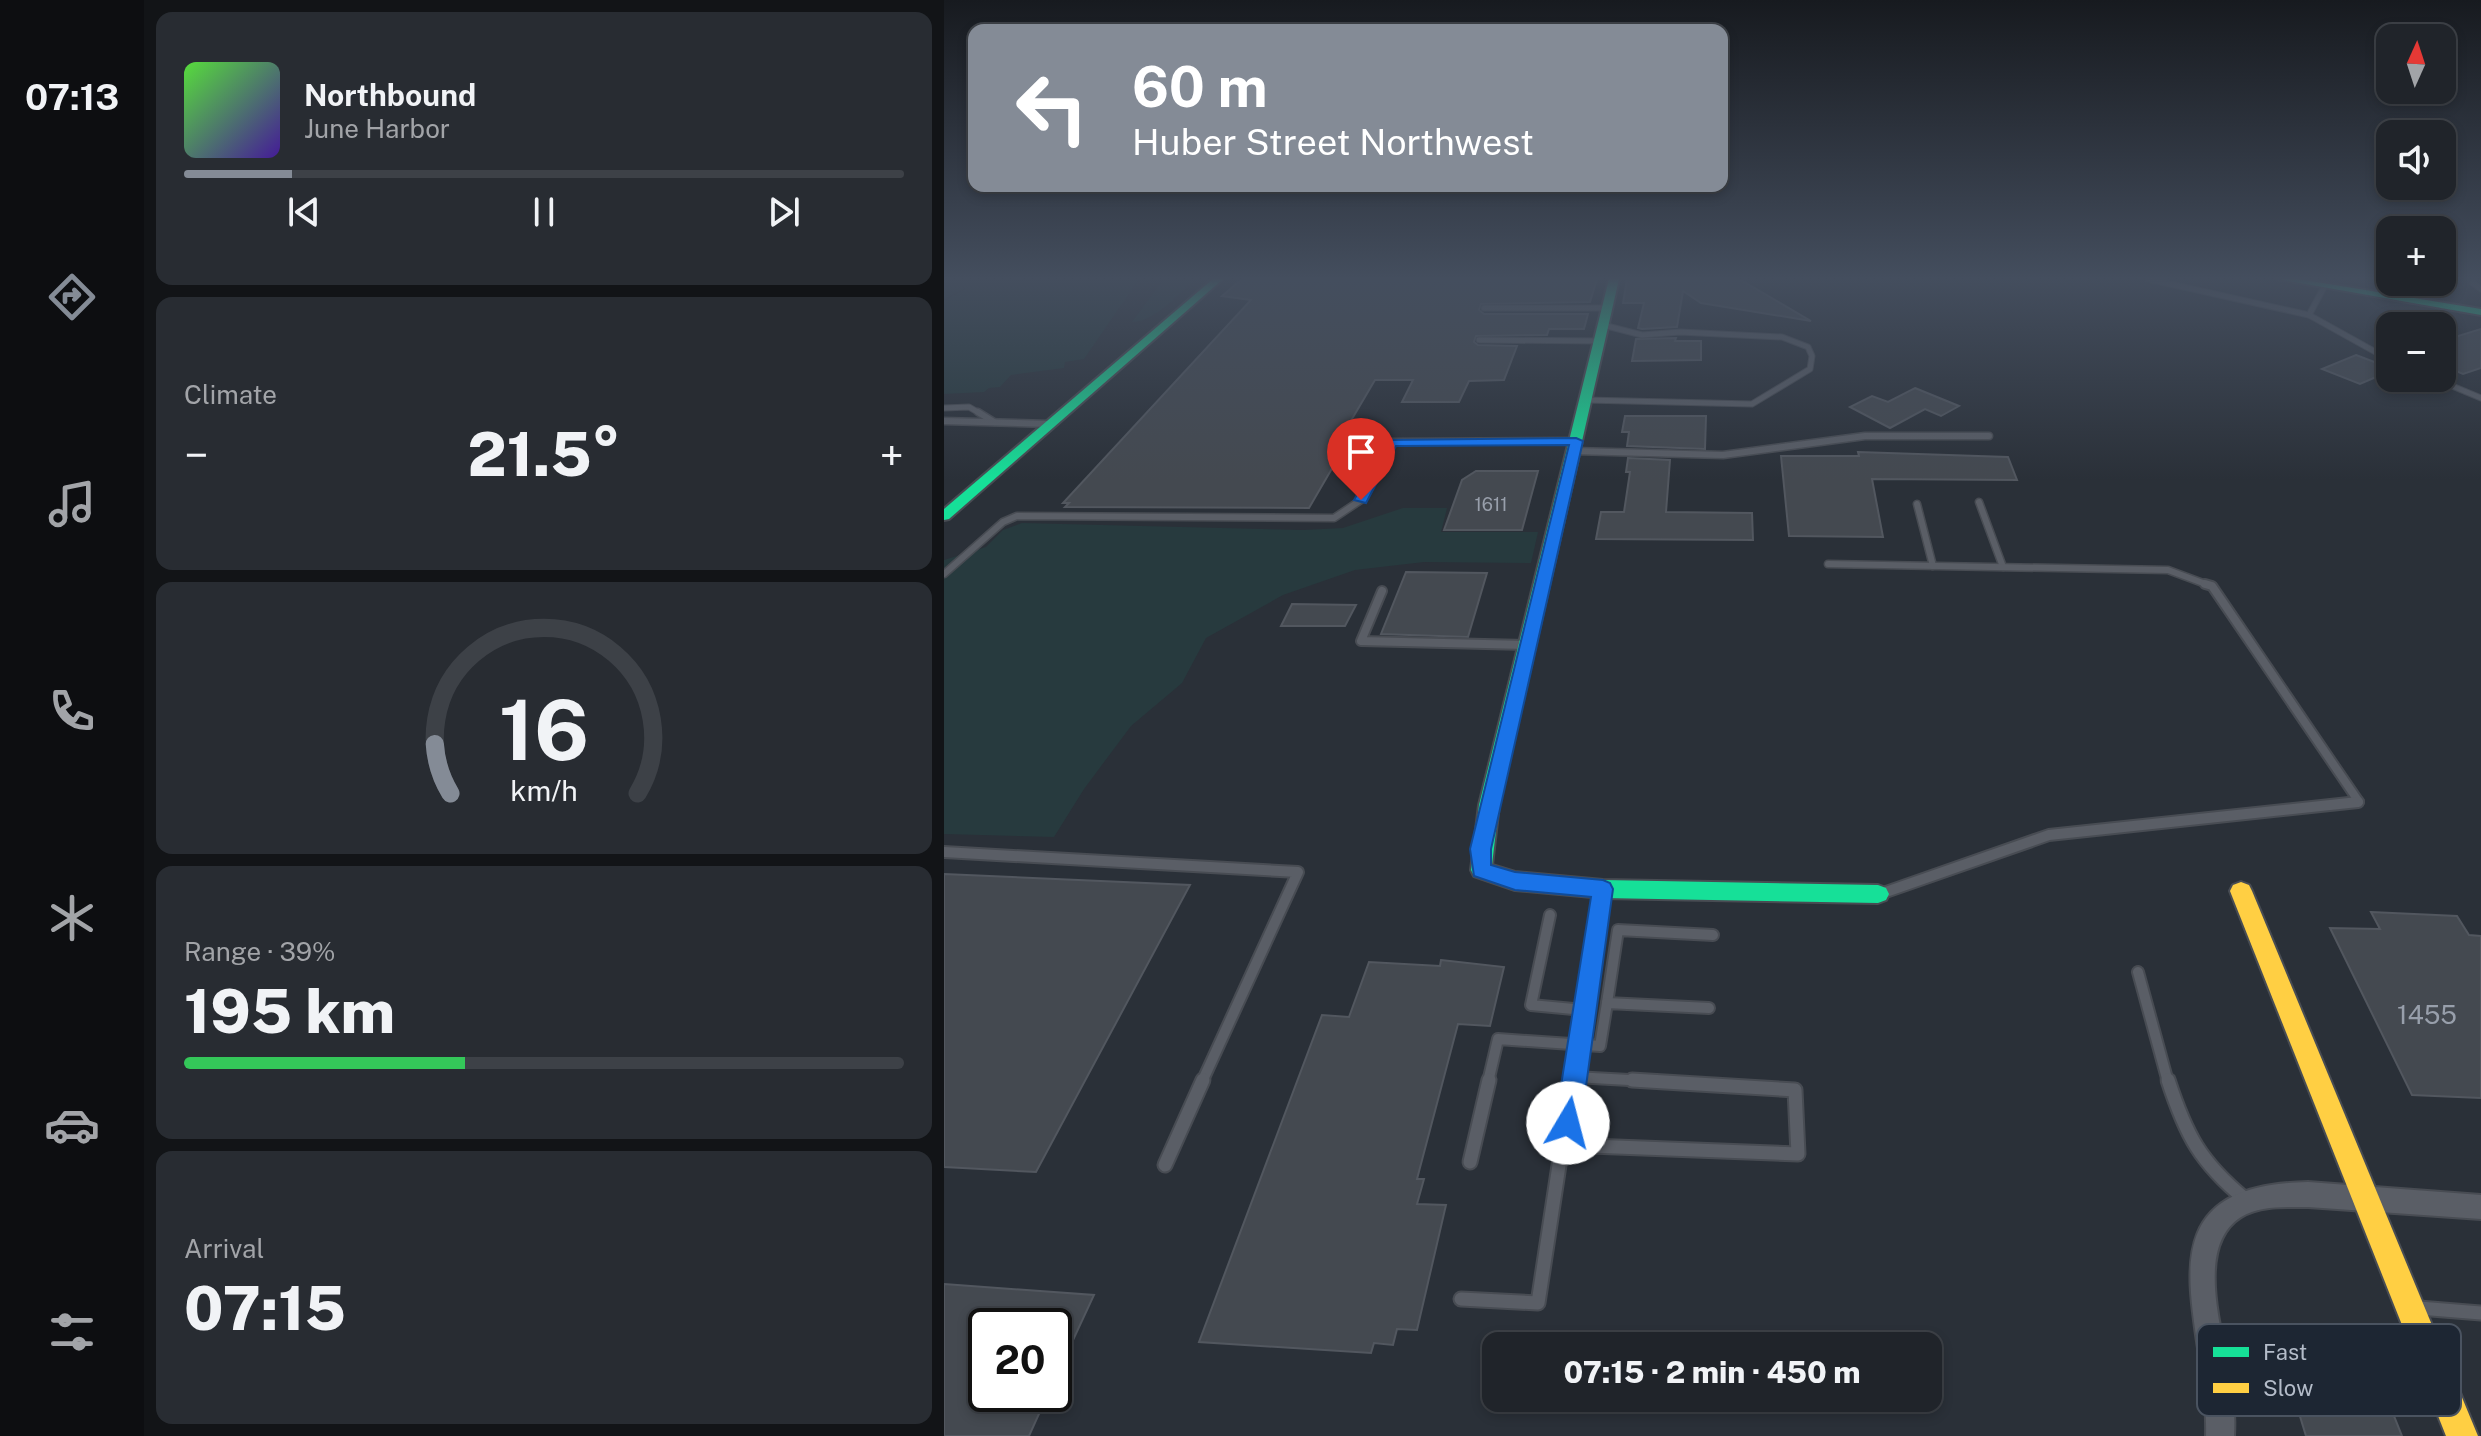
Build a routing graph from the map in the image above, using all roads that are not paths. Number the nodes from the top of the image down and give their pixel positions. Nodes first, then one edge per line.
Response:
1 (1140, 346) edge
2 (1598, 346) edge
3 (1805, 346) edge
4 (2456, 388) edge
5 (2481, 398) edge
6 (1586, 400) junction
7 (944, 408) edge
8 (944, 421) edge
9 (994, 423) junction
10 (1050, 424) junction
11 (1989, 436) dead end
12 (1575, 446) junction
13 (1979, 502) dead end
14 (1917, 504) dead end
15 (944, 516) edge
16 (1828, 564) dead end
17 (1933, 566) junction
18 (2003, 567) junction
19 (944, 574) edge
20 (1382, 591) dead end
21 (1528, 645) junction
22 (944, 852) edge
23 (1603, 889) junction
24 (2241, 891) dead end
25 (1878, 894) joint
26 (1550, 915) dead end
27 (1713, 935) dead end
28 (2138, 972) dead end
29 (1607, 1003) junction
30 (1709, 1008) dead end
31 (1584, 1010) junction
32 (1579, 1045) junction
33 (1574, 1077) junction
34 (1564, 1145) junction
35 (1470, 1162) dead end
36 (1165, 1165) dead end
37 (2245, 1199) junction
38 (2366, 1199) junction
39 (2481, 1207) edge
40 (1461, 1299) dead end
41 (2410, 1307) junction
42 (2481, 1313) edge
43 (2208, 1324) edge
44 (2417, 1324) edge
45 (2219, 1416) edge
46 (2454, 1416) edge
47 (2220, 1436) edge
48 (2462, 1436) edge

1 - 10 street
2 - 6 street
3 - 6 lane
4 - 5 lane
6 - 12 street
7 - 9 lane
8 - 9 lane
9 - 10 lane
10 - 15 street
11 - 12 lane
12 - 19 lane
12 - 21 street
13 - 18 lane
14 - 17 lane
16 - 17 lane
17 - 18 lane
18 - 25 lane
20 - 21 lane
21 - 23 street
22 - 36 lane
23 - 25 street
23 - 31 lane
24 - 38 street
26 - 31 lane
27 - 29 lane
28 - 37 lane
29 - 30 lane
29 - 32 lane
31 - 32 lane
32 - 33 lane
32 - 35 lane
33 - 34 lane
33 - 34 lane
34 - 40 lane
37 - 38 street
37 - 43 street
38 - 39 street
38 - 41 street
41 - 42 lane
41 - 44 street
45 - 47 street
46 - 48 street

